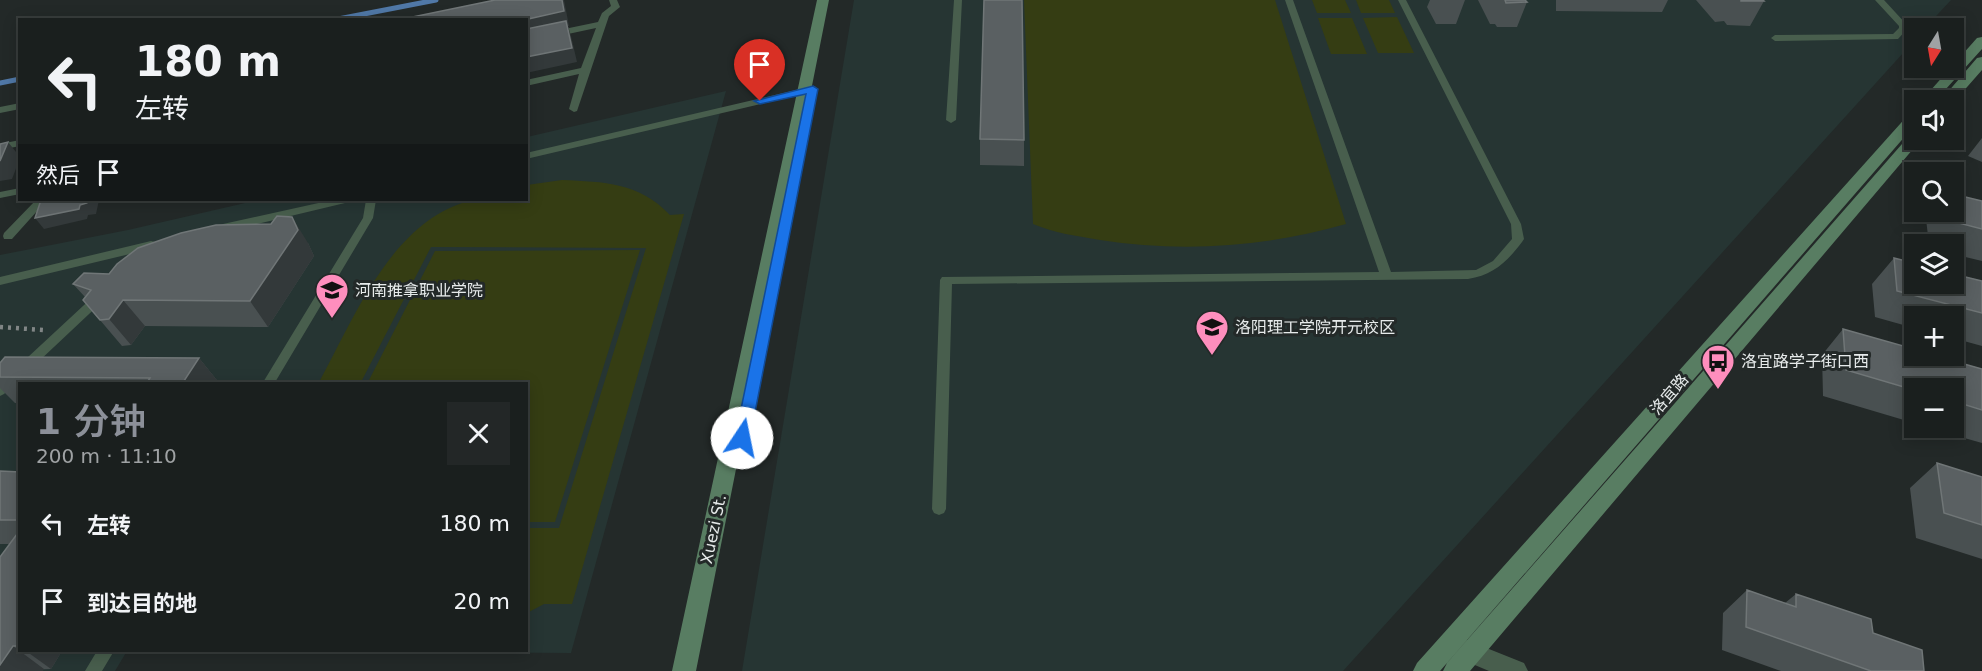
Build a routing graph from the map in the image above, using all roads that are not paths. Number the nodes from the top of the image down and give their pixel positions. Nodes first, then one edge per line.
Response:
1 (613, 0) edge
2 (823, 0) edge
3 (831, 0) edge
4 (958, 0) edge
5 (1289, 0) edge
6 (1402, 0) edge
7 (1879, 0) edge
8 (601, 24) junction
9 (1775, 38) dead end
10 (528, 40) edge
11 (1982, 40) edge
12 (1982, 61) edge
13 (585, 70) junction
14 (528, 83) edge
15 (808, 90) junction
16 (1938, 90) edge
17 (1957, 90) edge
18 (18, 106) edge
19 (574, 109) dead end
20 (0, 110) edge
21 (951, 120) dead end
22 (1904, 128) edge
23 (18, 143) edge
24 (0, 147) edge
25 (1905, 150) edge
26 (528, 156) edge
27 (18, 191) edge
28 (0, 195) edge
29 (41, 201) edge
30 (341, 201) edge
31 (371, 201) edge
32 (209, 232) edge
33 (8, 236) dead end
34 (139, 259) edge
35 (1386, 275) junction
36 (0, 281) edge
37 (109, 288) edge
38 (269, 382) edge
39 (0, 391) edge
40 (939, 509) dead end
41 (1449, 644) junction
42 (105, 652) edge
43 (1471, 653) junction
44 (93, 671) edge
45 (684, 671) edge
46 (695, 671) edge
47 (1425, 671) edge
48 (1455, 671) edge
49 (1516, 671) edge

1 - 8 lane
2 - 15 street, Xuezi St.
3 - 15 street, Xuezi St.
4 - 21 lane
5 - 35 lane
6 - 35 lane
7 - 9 lane
8 - 10 lane
8 - 13 lane
11 - 16 street
12 - 17 street
13 - 14 lane
13 - 19 lane
15 - 26 lane
15 - 45 street, Xuezi St.
15 - 46 street, Xuezi St.
18 - 20 lane
22 - 41 street, 洛宜路
23 - 24 lane
25 - 43 street, 洛宜路
27 - 28 lane
29 - 33 lane
30 - 32 lane
31 - 38 lane
34 - 36 lane
35 - 40 lane
37 - 39 lane
41 - 43 street
41 - 47 street, 洛宜路
42 - 44 lane
43 - 48 street, 洛宜路
43 - 49 street

